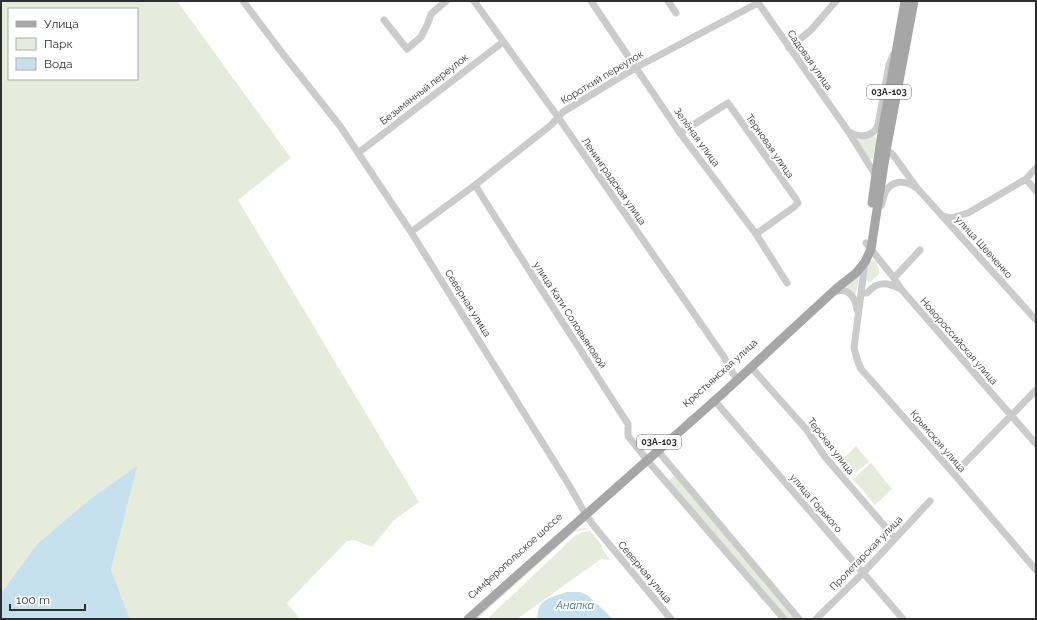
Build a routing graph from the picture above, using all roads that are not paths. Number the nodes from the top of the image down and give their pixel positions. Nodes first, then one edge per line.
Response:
1 (243, 1) edge
2 (446, 1) edge
3 (474, 1) edge
4 (591, 1) edge
5 (668, 1) edge
6 (836, 1) edge
7 (758, 2) edge
8 (912, 2) edge
9 (676, 13) dead end
10 (384, 20) dead end
11 (898, 41) junction
12 (503, 42) junction
13 (789, 48) junction
14 (637, 67) junction
15 (558, 118) junction
16 (848, 131) junction
17 (680, 133) junction
18 (882, 150) junction
19 (358, 153) junction
20 (1036, 168) edge
21 (876, 176) junction
22 (1026, 179) junction
23 (475, 185) junction
24 (917, 188) junction
25 (1036, 192) edge
26 (942, 215) junction
27 (876, 217) junction
28 (411, 232) junction
29 (756, 234) junction
30 (867, 246) junction
31 (920, 250) dead end
32 (865, 262) junction
33 (894, 278) junction
34 (787, 283) dead end
35 (901, 289) junction
36 (861, 293) junction
37 (830, 294) junction
38 (858, 314) junction
39 (1036, 320) edge
40 (752, 367) junction
41 (734, 375) junction
42 (1036, 390) edge
43 (714, 400) junction
44 (1011, 414) junction
45 (1036, 444) edge
46 (658, 451) junction
47 (646, 458) junction
48 (954, 474) junction
49 (930, 501) dead end
50 (585, 512) junction
51 (895, 538) junction
52 (1036, 570) edge
53 (863, 573) junction
54 (462, 619) edge
55 (468, 619) edge
56 (671, 619) edge
57 (784, 619) edge
58 (799, 619) edge
59 (816, 619) edge
60 (903, 619) edge

1 - 19 street, Северная улица
2 - 10 street
3 - 12 street, Ленинградская улица
4 - 14 street, Зелёная улица
5 - 9 street
6 - 13 street
7 - 13 street, Садовая улица
7 - 14 street, Короткий переулок
8 - 11 main road, Крестьянская улица / 03А-103
8 - 18 main road, Крестьянская улица / 03А-103
11 - 16 street
11 - 18 main road, Крестьянская улица / 03А-103
12 - 15 street, Ленинградская улица
12 - 19 street, Безымянный переулок
13 - 16 street, Садовая улица
14 - 15 street, Короткий переулок
14 - 17 street, Зелёная улица
15 - 23 street, Короткий переулок
15 - 41 street, Ленинградская улица
16 - 21 street, Садовая улица
17 - 29 street, Зелёная улица
17 - 29 street, Терновая улица
18 - 21 main road, Крестьянская улица / 03А-103
18 - 24 street, улица Шевченко
18 - 27 main road, Крестьянская улица / 03А-103
19 - 28 street, Северная улица
20 - 22 street
21 - 30 main road, Крестьянская улица / 03А-103
22 - 25 street
22 - 26 street
23 - 28 street, Короткий переулок
23 - 47 street, улица Кати Соловьяновой
24 - 26 street, улица Шевченко
24 - 27 street
26 - 39 street, улица Шевченко
27 - 30 main road, Крестьянская улица / 03А-103
28 - 50 street, Северная улица
29 - 34 street, Зелёная улица
30 - 32 main road, Крестьянская улица / 03А-103
30 - 33 street, Новороссийская улица
30 - 41 main road, Крестьянская улица / 03А-103
31 - 33 street
32 - 36 street, Крымская улица
32 - 37 main road, Крестьянская улица / 03А-103
33 - 35 street, Новороссийская улица
35 - 36 street
35 - 44 street, Новороссийская улица
36 - 38 street, Крымская улица
37 - 38 street, Крымская улица
37 - 40 main road, Крестьянская улица / 03А-103
38 - 48 street, Крымская улица
40 - 43 main road, Крестьянская улица / 03А-103
40 - 51 street, Терская улица
41 - 47 main road, Крестьянская улица / 03А-103
42 - 44 street
43 - 46 main road, Крестьянская улица / 03А-103
43 - 53 street, улица Горького
44 - 45 street, Новороссийская улица
44 - 48 street
46 - 47 main road, Крестьянская улица / 03А-103
46 - 58 street
47 - 50 main road, Крестьянская улица / 03А-103
47 - 57 street, улица Кати Соловьяновой
48 - 52 street, Крымская улица
49 - 51 street, Пролетарская улица
50 - 54 main road, Симферопольское шоссе / 03А-103
50 - 55 main road, Симферопольское шоссе / 03А-103
50 - 56 street, Северная улица
51 - 53 street, Пролетарская улица
53 - 59 street, Пролетарская улица
53 - 60 street, улица Горького

